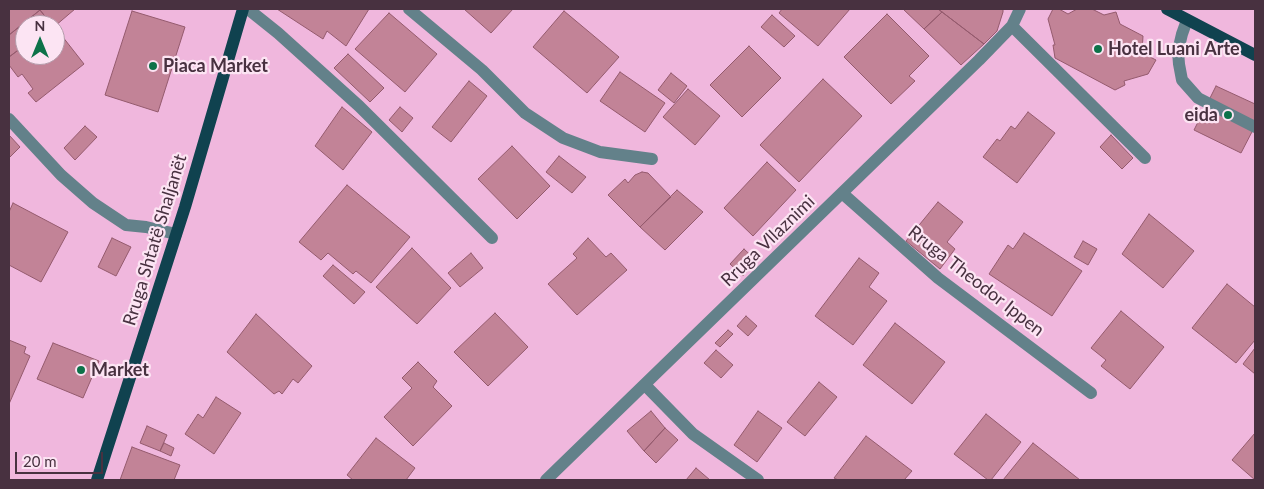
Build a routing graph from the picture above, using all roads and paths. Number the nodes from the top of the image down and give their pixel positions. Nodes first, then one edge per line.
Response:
1 (242, 9) edge
2 (248, 9) edge
3 (409, 9) edge
4 (1020, 9) edge
5 (1167, 9) edge
6 (1187, 20) junction
7 (1012, 26) junction
8 (1255, 55) edge
9 (9, 119) edge
10 (1255, 127) edge
11 (1145, 158) dead end
12 (652, 159) dead end
13 (842, 193) junction
14 (176, 234) junction
15 (492, 238) dead end
16 (645, 385) junction
17 (1091, 393) dead end
18 (97, 480) edge
19 (546, 480) edge
20 (758, 480) edge

1 - 14 main road, Rruga Shtatë Shaljanët
2 - 15 street
3 - 12 street
4 - 7 street, Rruga Vllaznimi
5 - 6 main road
6 - 8 main road
6 - 10 street
7 - 11 street
7 - 13 street, Rruga Vllaznimi
9 - 14 street
13 - 16 street, Rruga Vllaznimi
13 - 17 street, Rruga Theodor Ippen
14 - 18 main road, Rruga Shtatë Shaljanët
16 - 19 street, Rruga Vllaznimi
16 - 20 street

